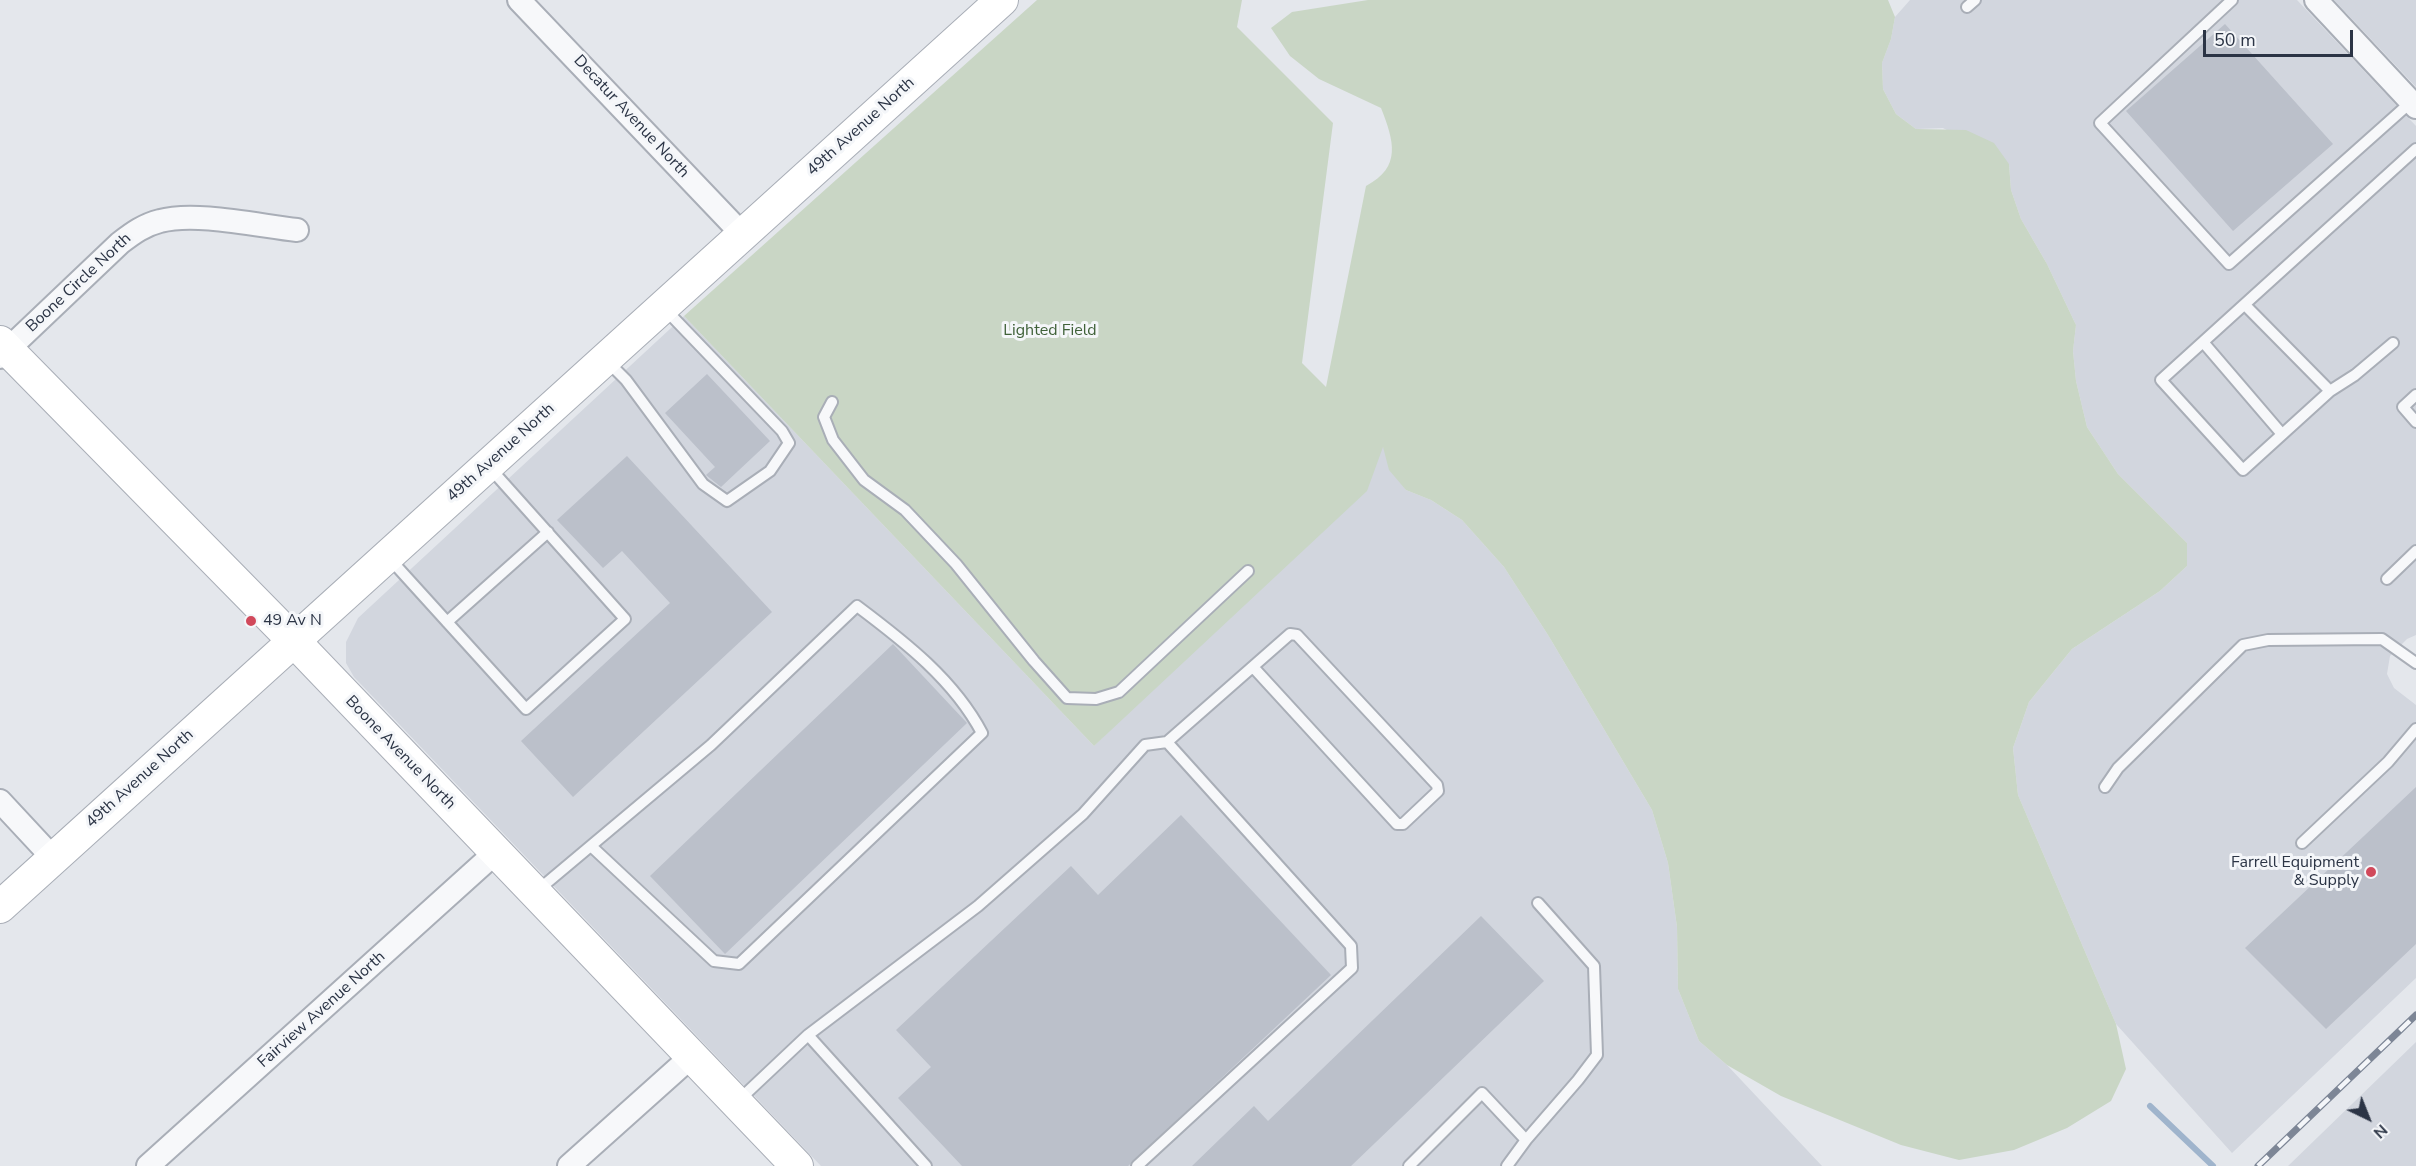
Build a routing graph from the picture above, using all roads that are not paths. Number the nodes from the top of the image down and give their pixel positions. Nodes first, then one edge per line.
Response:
1 (519, 0) edge
2 (1002, 0) edge
3 (2232, 0) edge
4 (2316, 0) edge
5 (2413, 104) edge
6 (2416, 149) edge
7 (297, 230) dead end
8 (743, 235) junction
9 (2245, 304) junction
10 (663, 307) junction
11 (2203, 342) junction
12 (2394, 343) dead end
13 (3, 350) edge
14 (605, 359) junction
15 (2330, 391) junction
16 (2416, 395) edge
17 (832, 402) dead end
18 (2416, 422) edge
19 (2281, 433) junction
20 (488, 466) junction
21 (548, 532) junction
22 (2416, 551) edge
23 (387, 556) junction
24 (1248, 571) dead end
25 (2387, 579) dead end
26 (447, 622) junction
27 (293, 640) junction
28 (2416, 663) edge
29 (1253, 667) junction
30 (2416, 729) edge
31 (1167, 742) junction
32 (2105, 787) dead end
33 (0, 801) edge
34 (2302, 843) dead end
35 (591, 846) junction
36 (495, 853) junction
37 (53, 858) junction
38 (535, 893) junction
39 (1538, 903) dead end
40 (0, 907) edge
41 (808, 1035) junction
42 (693, 1055) junction
43 (736, 1102) junction
44 (1526, 1140) junction
45 (148, 1166) edge
46 (569, 1166) edge
47 (797, 1166) edge
48 (926, 1166) edge
49 (1137, 1166) edge
50 (1409, 1166) edge
51 (1507, 1166) edge

1 - 8 street, Decatur Avenue North
2 - 8 street, 49th Avenue North
3 - 5 lane
4 - 5 street
6 - 9 lane
7 - 13 street, Boone Circle North
8 - 10 street, 49th Avenue North
9 - 11 lane
9 - 15 lane
10 - 14 street, 49th Avenue North
10 - 14 lane
11 - 19 lane
11 - 19 lane
12 - 15 lane
13 - 27 street, Boone Avenue North
14 - 20 street, 49th Avenue North
15 - 19 lane
16 - 18 lane
17 - 24 lane
20 - 21 lane
20 - 23 street, 49th Avenue North
21 - 26 lane
21 - 26 lane
22 - 25 lane
23 - 26 lane
23 - 27 street, 49th Avenue North
27 - 36 street, Boone Avenue North
27 - 37 street, 49th Avenue North
28 - 32 lane
29 - 29 lane
29 - 31 lane
30 - 34 lane
31 - 41 lane
31 - 49 lane
33 - 37 street
35 - 35 lane
35 - 38 lane
36 - 38 street, Boone Avenue North
36 - 45 street, Fairview Avenue North
37 - 40 street, 49th Avenue North
38 - 42 street, Boone Avenue North
39 - 44 lane
41 - 43 lane
41 - 48 lane
42 - 43 street, Boone Avenue North
42 - 46 street
43 - 47 street, Boone Avenue North
44 - 50 lane
44 - 51 lane

